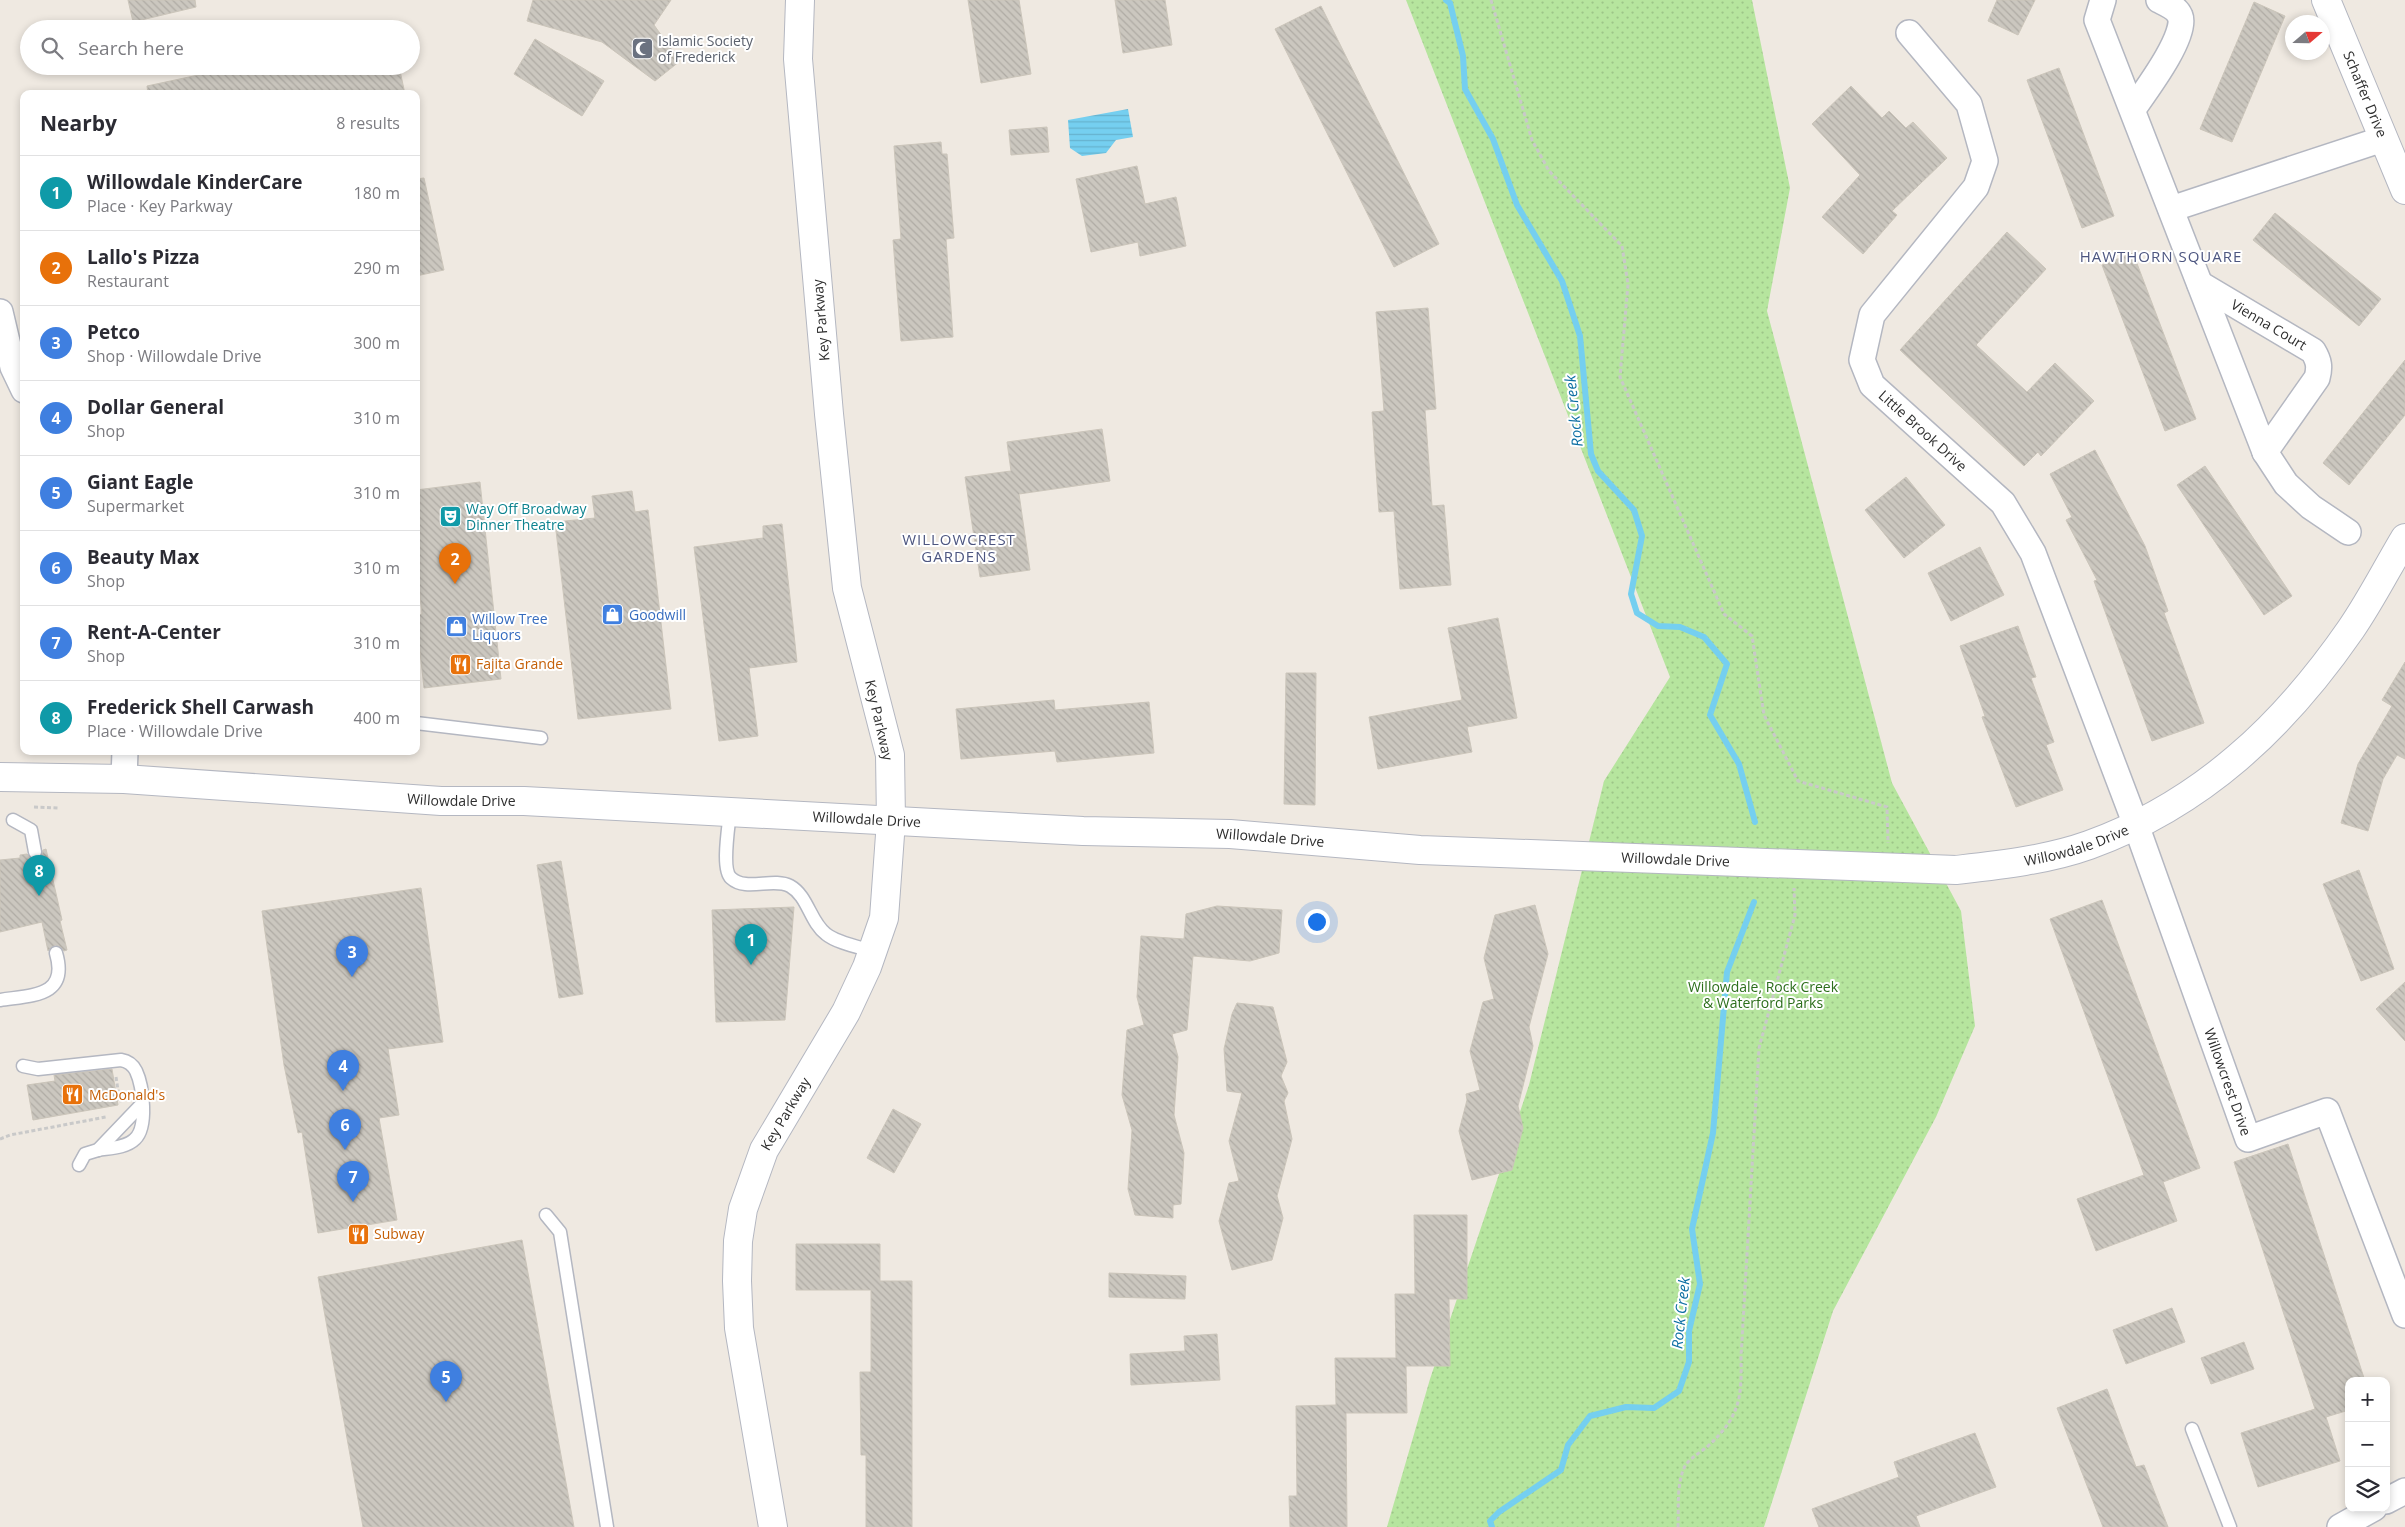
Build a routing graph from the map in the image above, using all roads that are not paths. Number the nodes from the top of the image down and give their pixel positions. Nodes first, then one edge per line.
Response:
1 (800, 0) edge
2 (2103, 0) edge
3 (2159, 0) edge
4 (2326, 0) edge
5 (1909, 33) dead end
6 (2133, 109) junction
7 (2383, 139) junction
8 (2405, 190) edge
9 (2171, 209) junction
10 (2200, 284) junction
11 (0, 312) edge
12 (20, 382) edge
13 (2265, 452) junction
14 (2348, 532) dead end
15 (2405, 538) edge
16 (420, 723) edge
17 (541, 738) dead end
18 (125, 755) edge
19 (0, 777) edge
20 (124, 779) junction
21 (730, 811) junction
22 (12, 820) dead end
23 (891, 821) junction
24 (2136, 825) junction
25 (35, 852) dead end
26 (872, 951) junction
27 (56, 953) dead end
28 (0, 1000) edge
29 (23, 1066) dead end
30 (142, 1104) junction
31 (98, 1150) junction
32 (79, 1165) dead end
33 (546, 1215) dead end
34 (2405, 1315) edge
35 (2192, 1429) dead end
36 (2405, 1491) edge
37 (2390, 1499) edge
38 (2367, 1512) edge
39 (607, 1527) edge
40 (773, 1527) edge
41 (2230, 1527) edge
42 (2340, 1527) edge

1 - 23 street, Key Parkway
2 - 6 street, Vienna Court
3 - 6 street
4 - 7 street, Schaffer Drive
5 - 24 street, Little Brook Drive
6 - 9 street, Vienna Court
7 - 8 street, Schaffer Drive
7 - 9 street
9 - 10 street, Vienna Court
10 - 13 street, Vienna Court
10 - 13 street, Vienna Court
11 - 12 street
13 - 14 street, Vienna Court
15 - 24 street, Willowdale Drive
16 - 17 lane
18 - 20 street
19 - 20 street, Willowdale Drive
20 - 21 street, Willowdale Drive
21 - 23 street, Willowdale Drive
21 - 26 lane
22 - 25 lane
23 - 24 street, Willowdale Drive
23 - 26 street, Key Parkway
24 - 34 street, Willowcrest Drive
26 - 40 street, Key Parkway
27 - 28 lane
29 - 30 lane
30 - 31 lane
30 - 31 lane
31 - 32 lane
33 - 39 lane
35 - 41 lane
36 - 37 street
38 - 42 street

